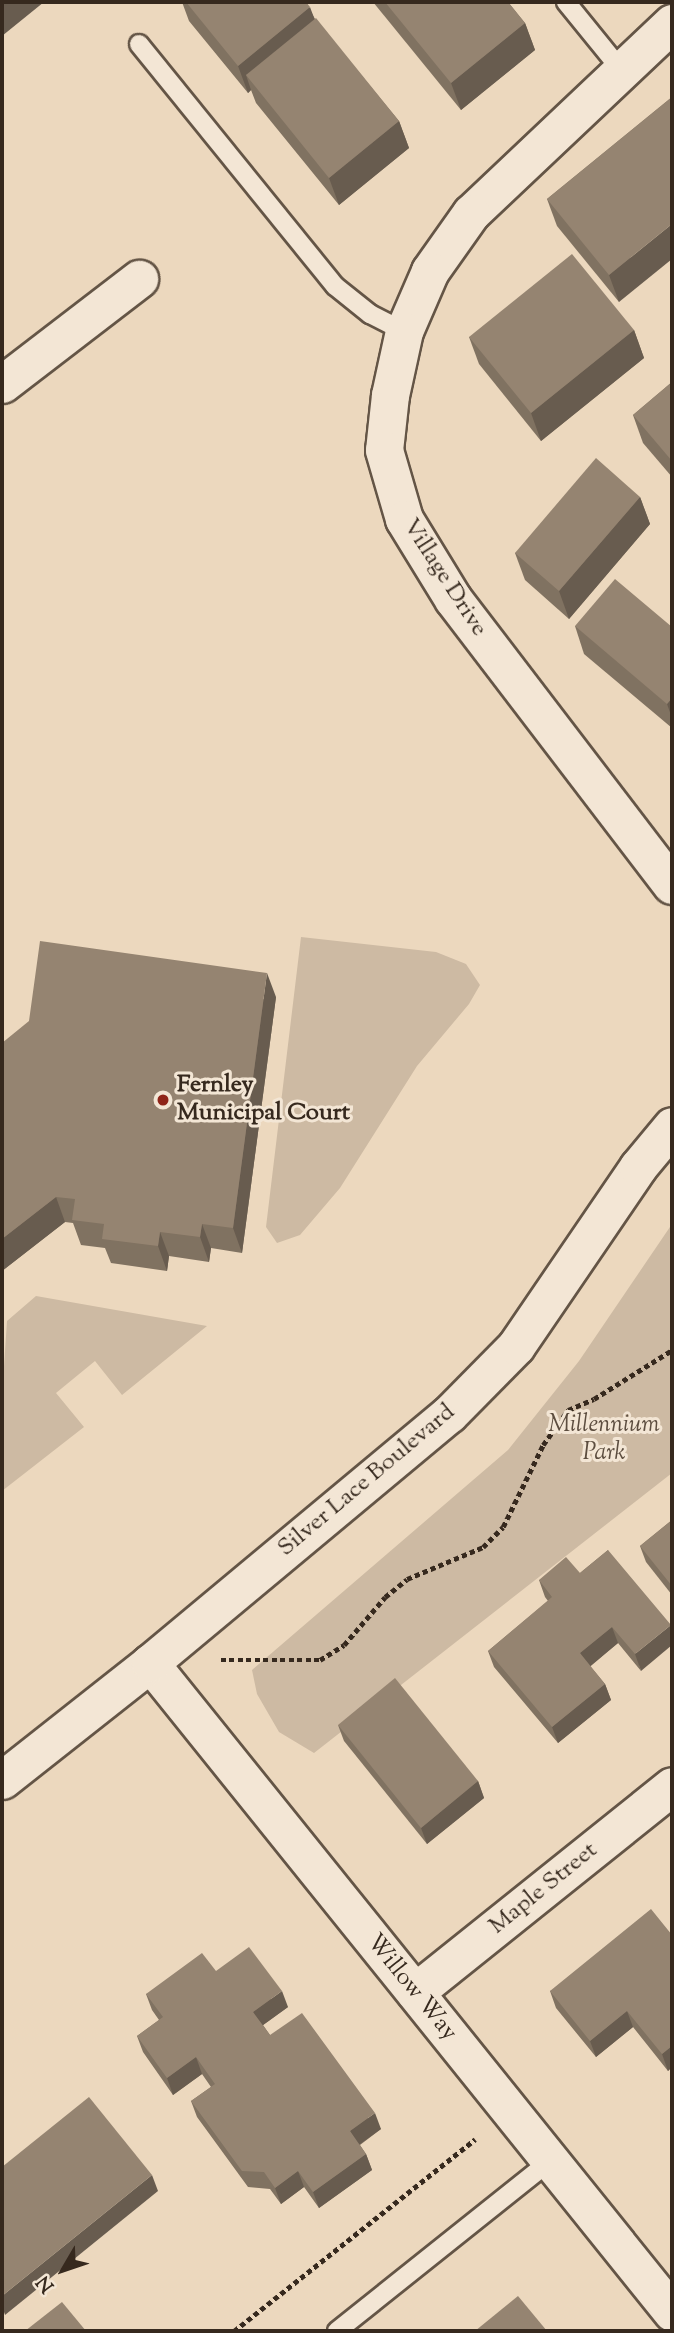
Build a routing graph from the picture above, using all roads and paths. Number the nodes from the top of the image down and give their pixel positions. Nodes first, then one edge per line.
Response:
1 (566, 2) edge
2 (672, 23) edge
3 (139, 44) dead end
4 (622, 71) junction
5 (139, 279) dead end
6 (404, 331) junction
7 (2, 384) edge
8 (672, 885) edge
9 (672, 1126) edge
10 (672, 1350) edge
11 (215, 1660) dead end
12 (150, 1663) junction
13 (2, 1780) edge
14 (672, 1786) edge
15 (415, 1992) junction
16 (475, 2139) dead end
17 (551, 2161) junction
18 (672, 2312) edge
19 (234, 2331) edge
20 (337, 2331) edge

1 - 4 lane
2 - 4 street, Village Drive
3 - 6 lane
4 - 6 street, Village Drive
5 - 7 street
6 - 8 street, Village Drive
9 - 12 street, Silver Lace Boulevard
10 - 11 path
12 - 13 street, Silver Lace Boulevard
12 - 15 street, Willow Way
14 - 15 street, Maple Street
15 - 17 street, Willow Way
16 - 19 path
17 - 18 street, Willow Way
17 - 20 lane

